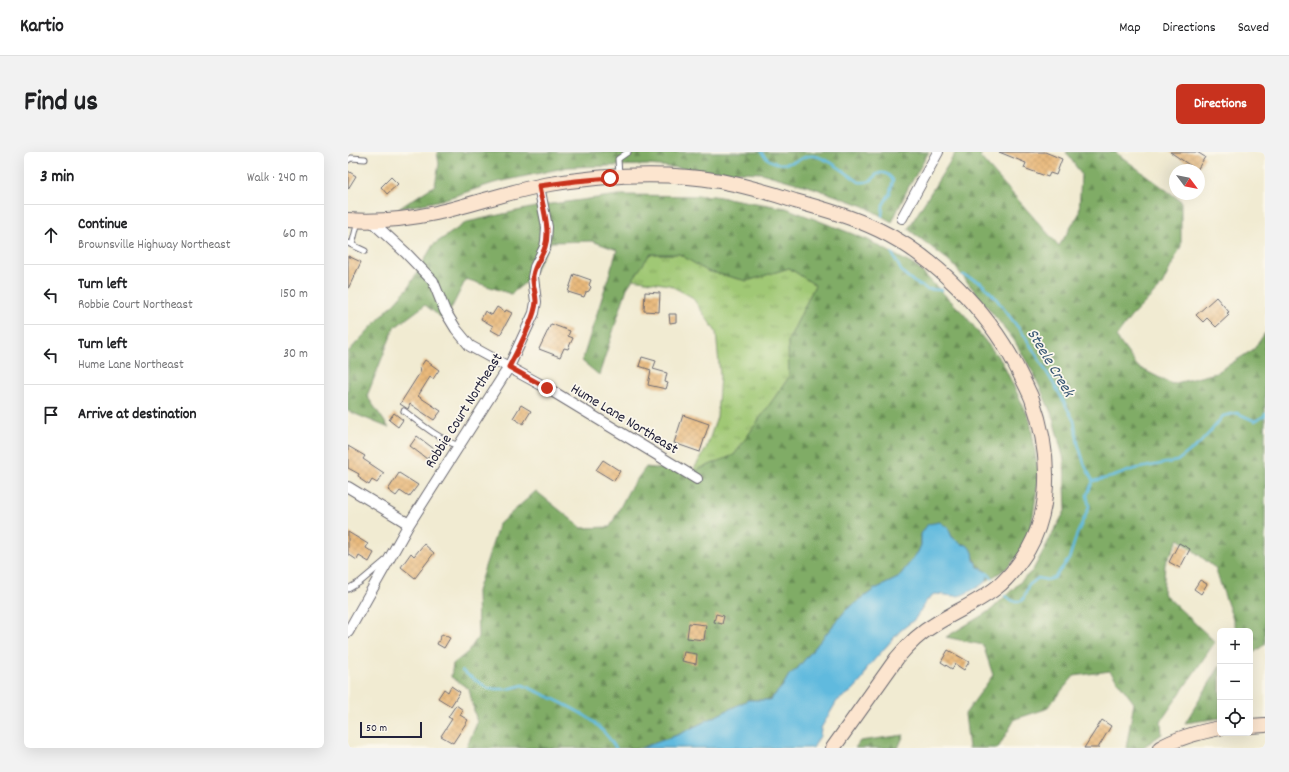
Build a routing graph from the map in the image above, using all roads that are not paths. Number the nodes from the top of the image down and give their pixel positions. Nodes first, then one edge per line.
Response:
1 (628, 152) edge
2 (938, 152) edge
3 (365, 159) dead end
4 (348, 160) edge
5 (619, 177) junction
6 (539, 186) junction
7 (902, 218) dead end
8 (359, 220) edge
9 (350, 244) edge
10 (365, 251) dead end
11 (509, 367) junction
12 (404, 411) dead end
13 (459, 446) junction
14 (697, 480) dead end
15 (348, 487) edge
16 (409, 524) junction
17 (392, 554) junction
18 (348, 589) edge
19 (348, 632) edge
20 (1265, 725) edge
21 (1253, 726) edge
22 (1217, 729) edge
23 (833, 748) edge
24 (1160, 748) edge

1 - 5 lane
2 - 7 street
3 - 4 lane
5 - 6 main road
5 - 23 main road
6 - 8 main road
6 - 11 street, Robbie Court Northeast
8 - 9 lane
8 - 11 street, Hume Lane Northeast
9 - 10 lane
11 - 13 street, Robbie Court Northeast
11 - 14 street, Hume Lane Northeast
12 - 13 lane
13 - 16 street, Robbie Court Northeast
15 - 16 street
16 - 17 street, Robbie Court Northeast
17 - 18 lane
17 - 19 street, Robbie Court Northeast
20 - 21 main road
22 - 24 main road

